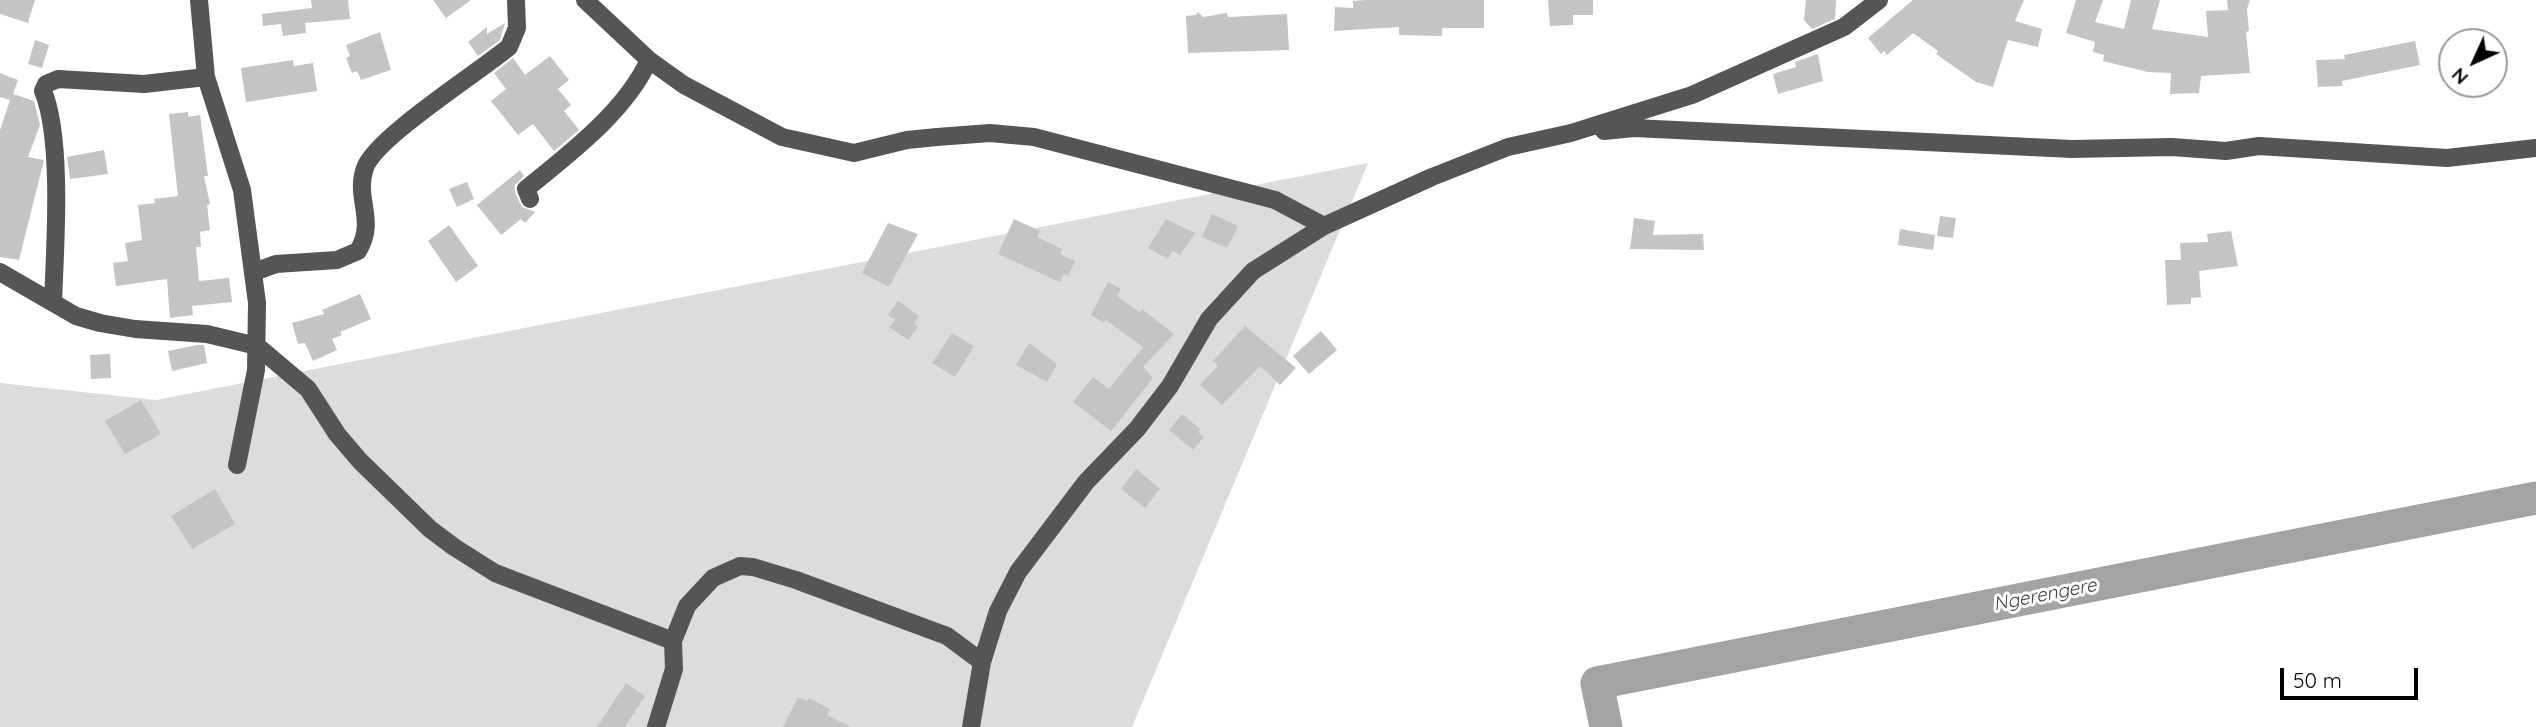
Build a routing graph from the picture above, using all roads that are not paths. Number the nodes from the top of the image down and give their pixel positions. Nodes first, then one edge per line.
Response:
1 (200, 0) edge
2 (516, 0) edge
3 (585, 0) edge
4 (1879, 0) edge
5 (649, 60) junction
6 (205, 77) junction
7 (1571, 133) junction
8 (2536, 148) edge
9 (530, 199) dead end
10 (1324, 226) junction
11 (0, 272) edge
12 (254, 272) junction
13 (53, 302) junction
14 (257, 346) junction
15 (237, 465) dead end
16 (673, 641) junction
17 (982, 662) junction
18 (656, 727) edge
19 (971, 727) edge

1 - 6 street
2 - 12 street
3 - 5 street
4 - 7 street
5 - 9 street
5 - 10 street
6 - 12 street
6 - 13 street
7 - 8 street
7 - 10 street
10 - 17 street
11 - 13 street
12 - 14 street
13 - 14 street
14 - 15 street
14 - 16 street
16 - 17 street
16 - 18 street
17 - 19 street

